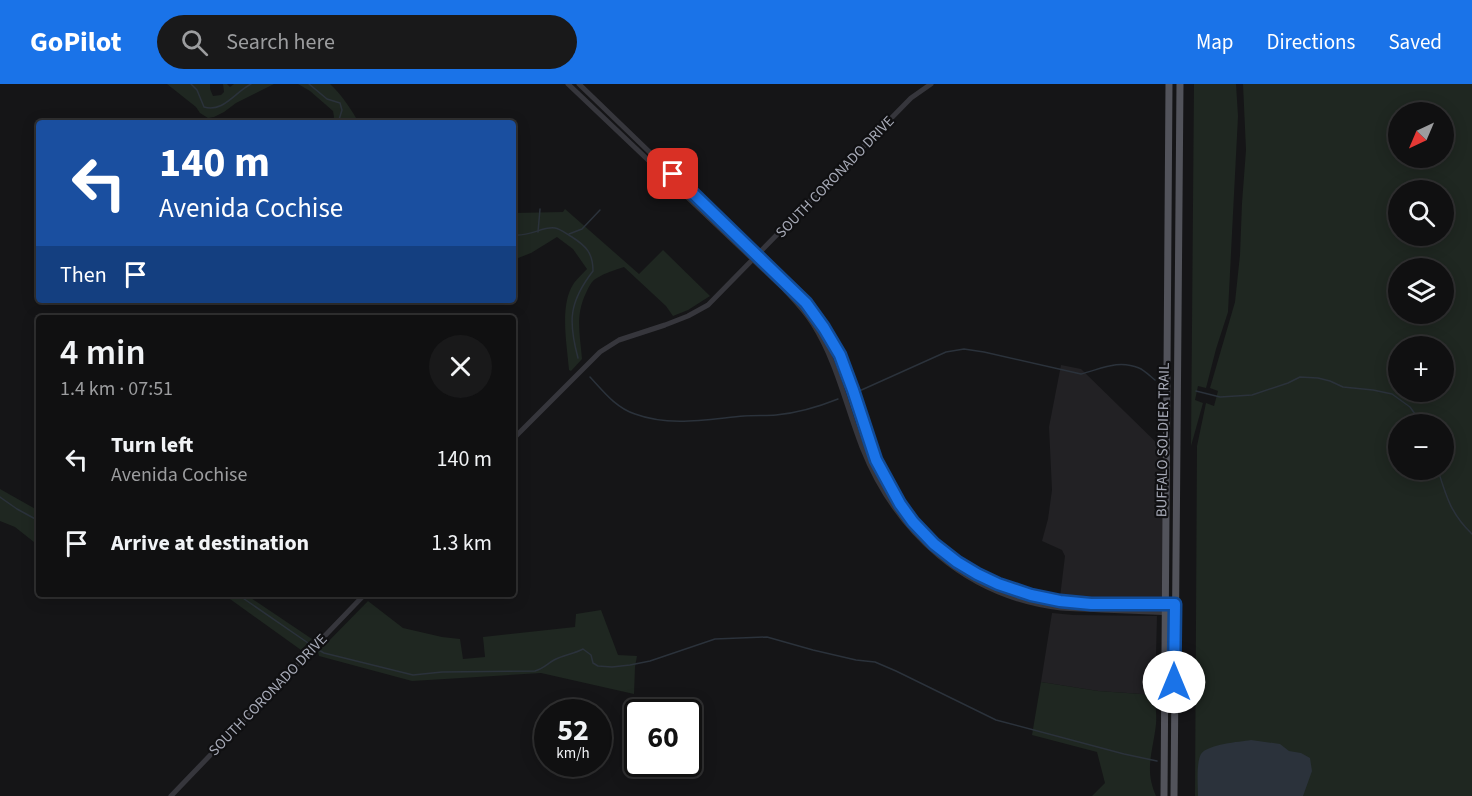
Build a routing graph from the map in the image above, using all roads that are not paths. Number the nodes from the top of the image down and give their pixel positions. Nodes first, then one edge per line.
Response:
1 (568, 84) edge
2 (579, 84) edge
3 (931, 84) edge
4 (1169, 84) edge
5 (1180, 84) edge
6 (755, 257) junction
7 (516, 436) edge
8 (362, 597) edge
9 (1165, 604) junction
10 (1175, 604) junction
11 (1165, 613) junction
12 (1175, 613) junction
13 (171, 796) edge
14 (1164, 796) edge
15 (1174, 796) edge

1 - 6 street
2 - 6 street
3 - 6 street, SOUTH CORONADO DRIVE
4 - 9 main road, BUFFALO SOLDIER TRAIL
5 - 10 main road, BUFFALO SOLDIER TRAIL
6 - 7 street, SOUTH CORONADO DRIVE
6 - 9 street
6 - 11 street
8 - 13 street, SOUTH CORONADO DRIVE
9 - 10 street
9 - 11 main road, BUFFALO SOLDIER TRAIL
10 - 12 main road, BUFFALO SOLDIER TRAIL
11 - 12 street
11 - 14 main road, BUFFALO SOLDIER TRAIL
12 - 15 main road, BUFFALO SOLDIER TRAIL

